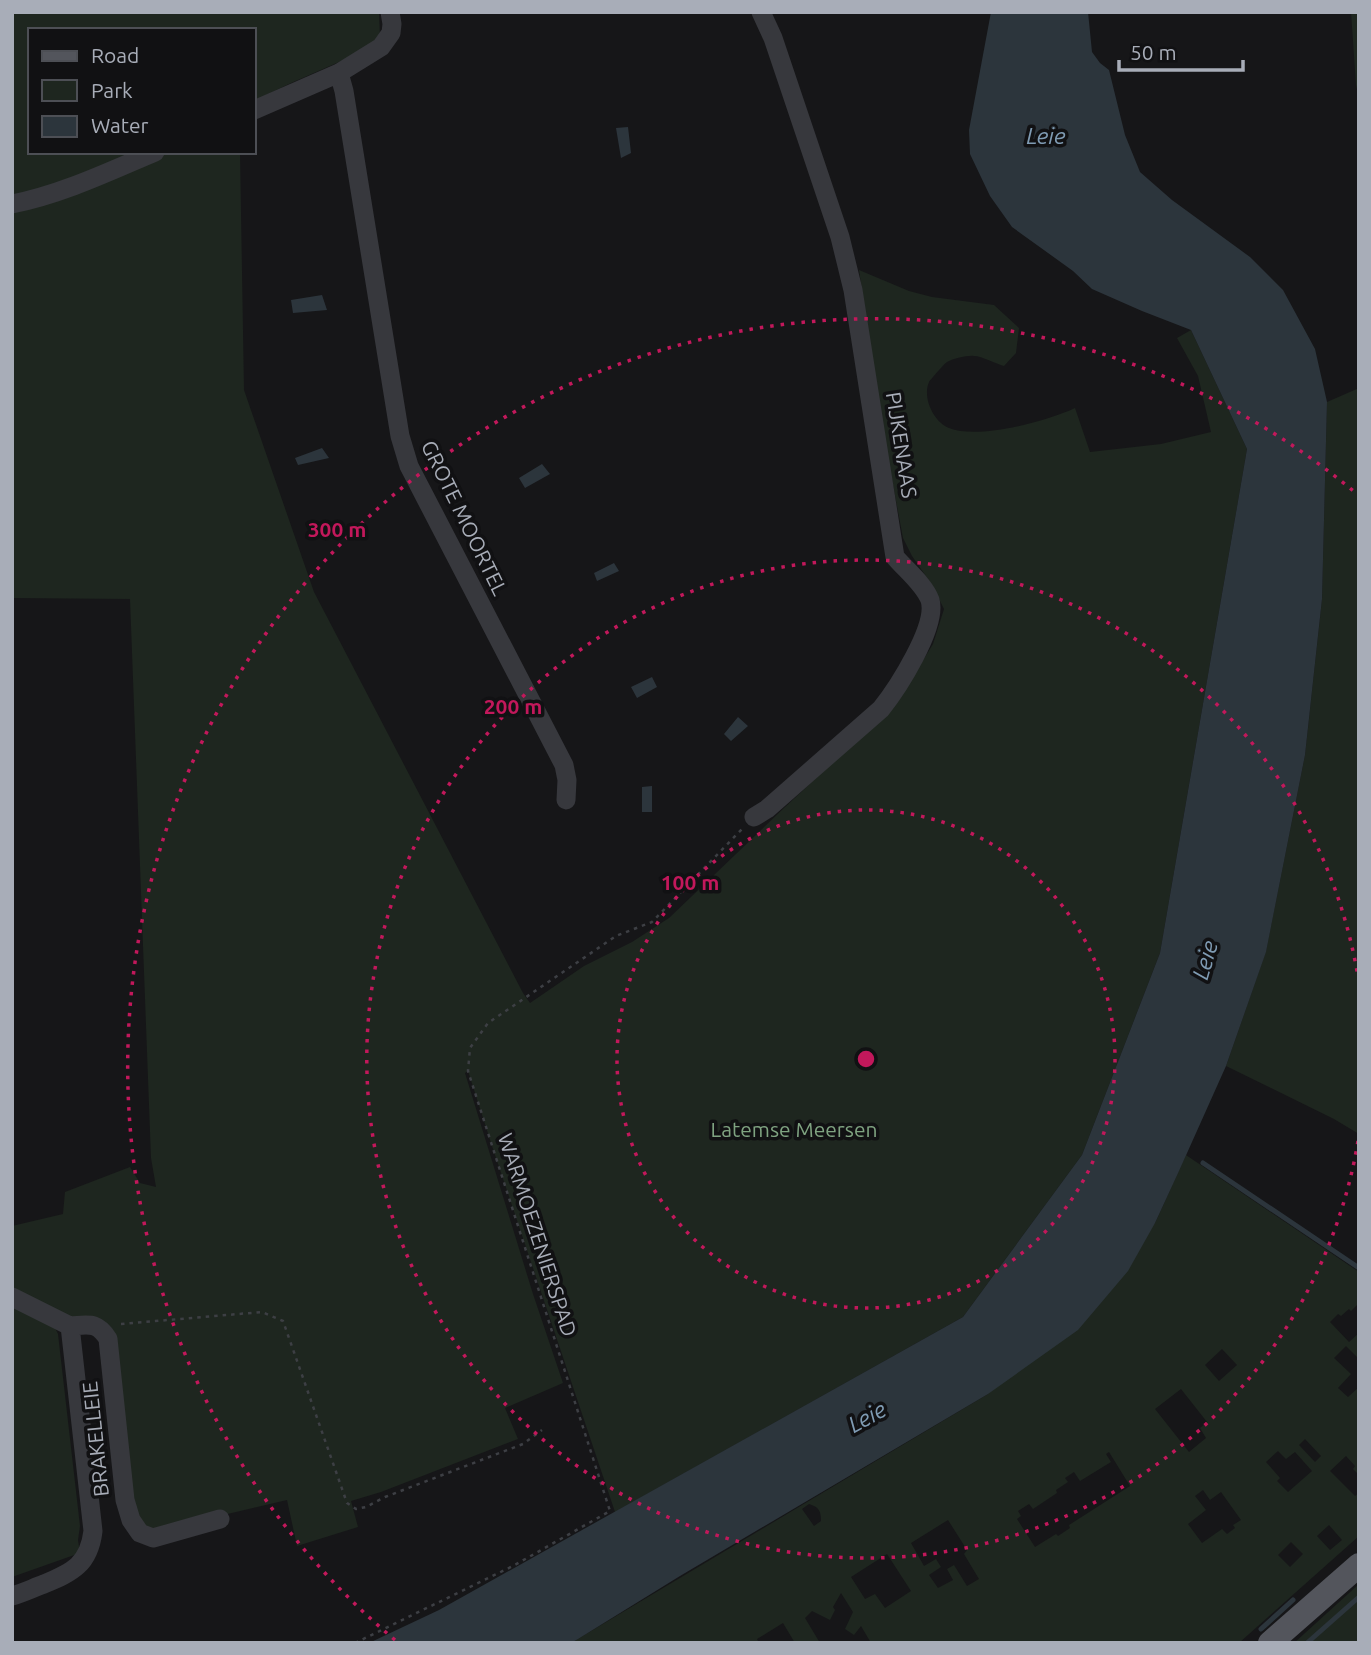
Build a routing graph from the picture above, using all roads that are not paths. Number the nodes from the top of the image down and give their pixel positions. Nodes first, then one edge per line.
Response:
1 (390, 12) edge
2 (761, 12) edge
3 (339, 73) junction
4 (256, 109) edge
5 (150, 154) edge
6 (12, 204) edge
7 (566, 800) dead end
8 (754, 817) road end
9 (12, 1297) edge
10 (70, 1326) junction
11 (220, 1519) dead end
12 (1359, 1565) edge
13 (12, 1596) edge
14 (1270, 1643) edge

1 - 3 street
2 - 8 street, PIJKENAAS
3 - 4 street
3 - 7 street, GROTE MOORTEL
5 - 6 street
9 - 10 street
10 - 11 street, BRAKELLEIE
10 - 13 street
12 - 14 main road

